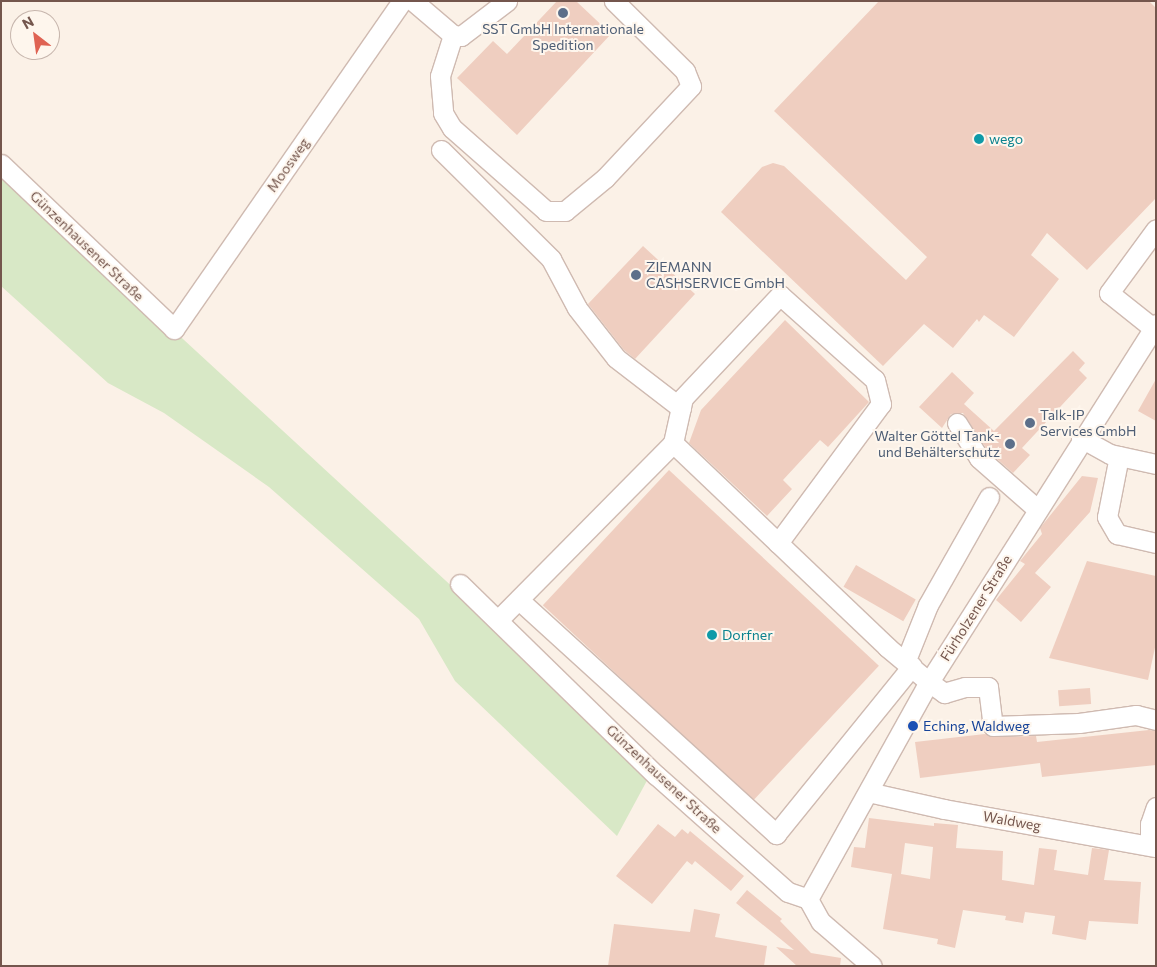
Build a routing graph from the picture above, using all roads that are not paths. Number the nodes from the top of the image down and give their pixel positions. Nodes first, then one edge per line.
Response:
1 (402, 1) edge
2 (413, 1) edge
3 (507, 1) edge
4 (614, 1) edge
5 (453, 36) junction
6 (441, 150) dead end
7 (1, 164) edge
8 (1156, 229) edge
9 (1154, 326) edge
10 (174, 328) joint
11 (681, 408) junction
12 (957, 424) dead end
13 (1081, 438) junction
14 (669, 447) junction
15 (1118, 456) junction
16 (1156, 464) edge
17 (988, 497) dead end
18 (1037, 509) junction
19 (778, 543) junction
20 (1156, 543) edge
21 (460, 584) dead end
22 (519, 600) junction
23 (498, 620) junction
24 (907, 668) junction
25 (929, 682) junction
26 (1156, 720) edge
27 (868, 792) junction
28 (1156, 807) edge
29 (1153, 846) edge
30 (808, 900) junction
31 (872, 966) edge

1 - 10 street, Moosweg
2 - 5 street
3 - 5 street
4 - 5 street
6 - 11 street
7 - 10 street, Günzenhausener Straße
8 - 9 street
9 - 13 street, Fürholzener Straße
11 - 14 street
11 - 19 street
12 - 18 street
13 - 15 street
13 - 18 street, Fürholzener Straße
14 - 19 street
14 - 22 street
14 - 24 street
15 - 16 street
15 - 20 street
17 - 24 street
18 - 25 street, Fürholzener Straße
19 - 24 street
21 - 23 street, Günzenhausener Straße
22 - 23 street
22 - 24 street
23 - 30 street, Günzenhausener Straße
24 - 25 street
25 - 26 street
25 - 27 street, Fürholzener Straße
27 - 29 street, Waldweg
27 - 30 street, Fürholzener Straße
28 - 29 street
30 - 31 street

